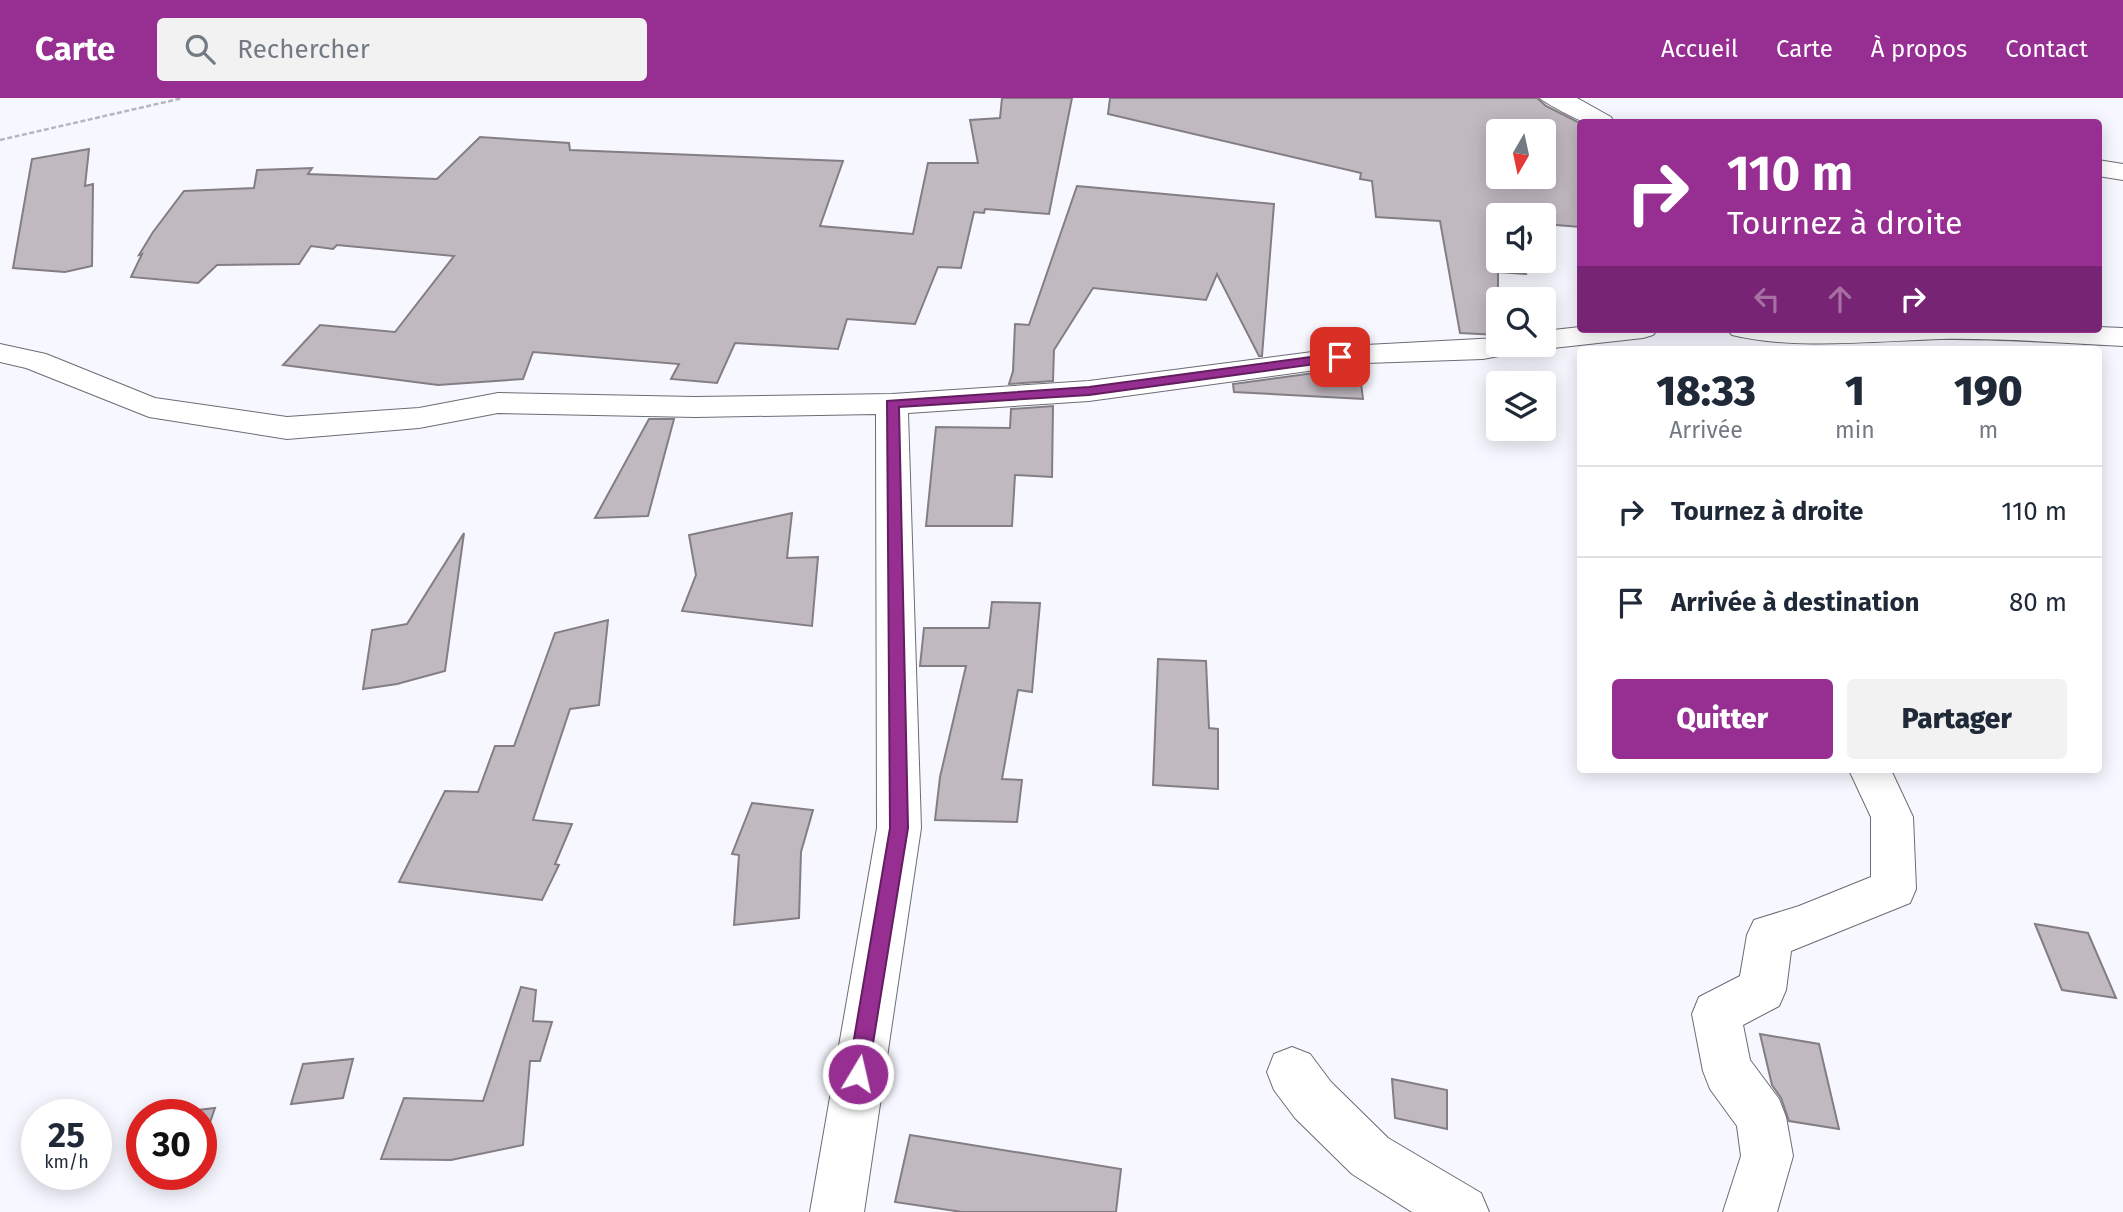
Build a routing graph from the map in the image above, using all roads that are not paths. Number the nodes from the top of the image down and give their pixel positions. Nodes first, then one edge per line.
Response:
1 (1552, 98) edge
2 (1596, 119) edge
3 (2102, 169) edge
4 (2123, 172) edge
5 (2102, 328) edge
6 (1604, 333) edge
7 (1935, 333) edge
8 (2012, 333) edge
9 (2123, 336) edge
10 (1556, 339) edge
11 (1917, 346) edge
12 (1486, 350) edge
13 (0, 353) edge
14 (892, 404) junction
15 (1871, 773) edge
16 (1292, 1072) dead end
17 (837, 1212) edge
18 (1462, 1212) edge
19 (1750, 1212) edge

1 - 2 street
3 - 4 street
5 - 9 street
6 - 10 street
7 - 11 street
8 - 9 street
12 - 14 street
13 - 14 street
14 - 17 street
15 - 19 street
16 - 18 street

